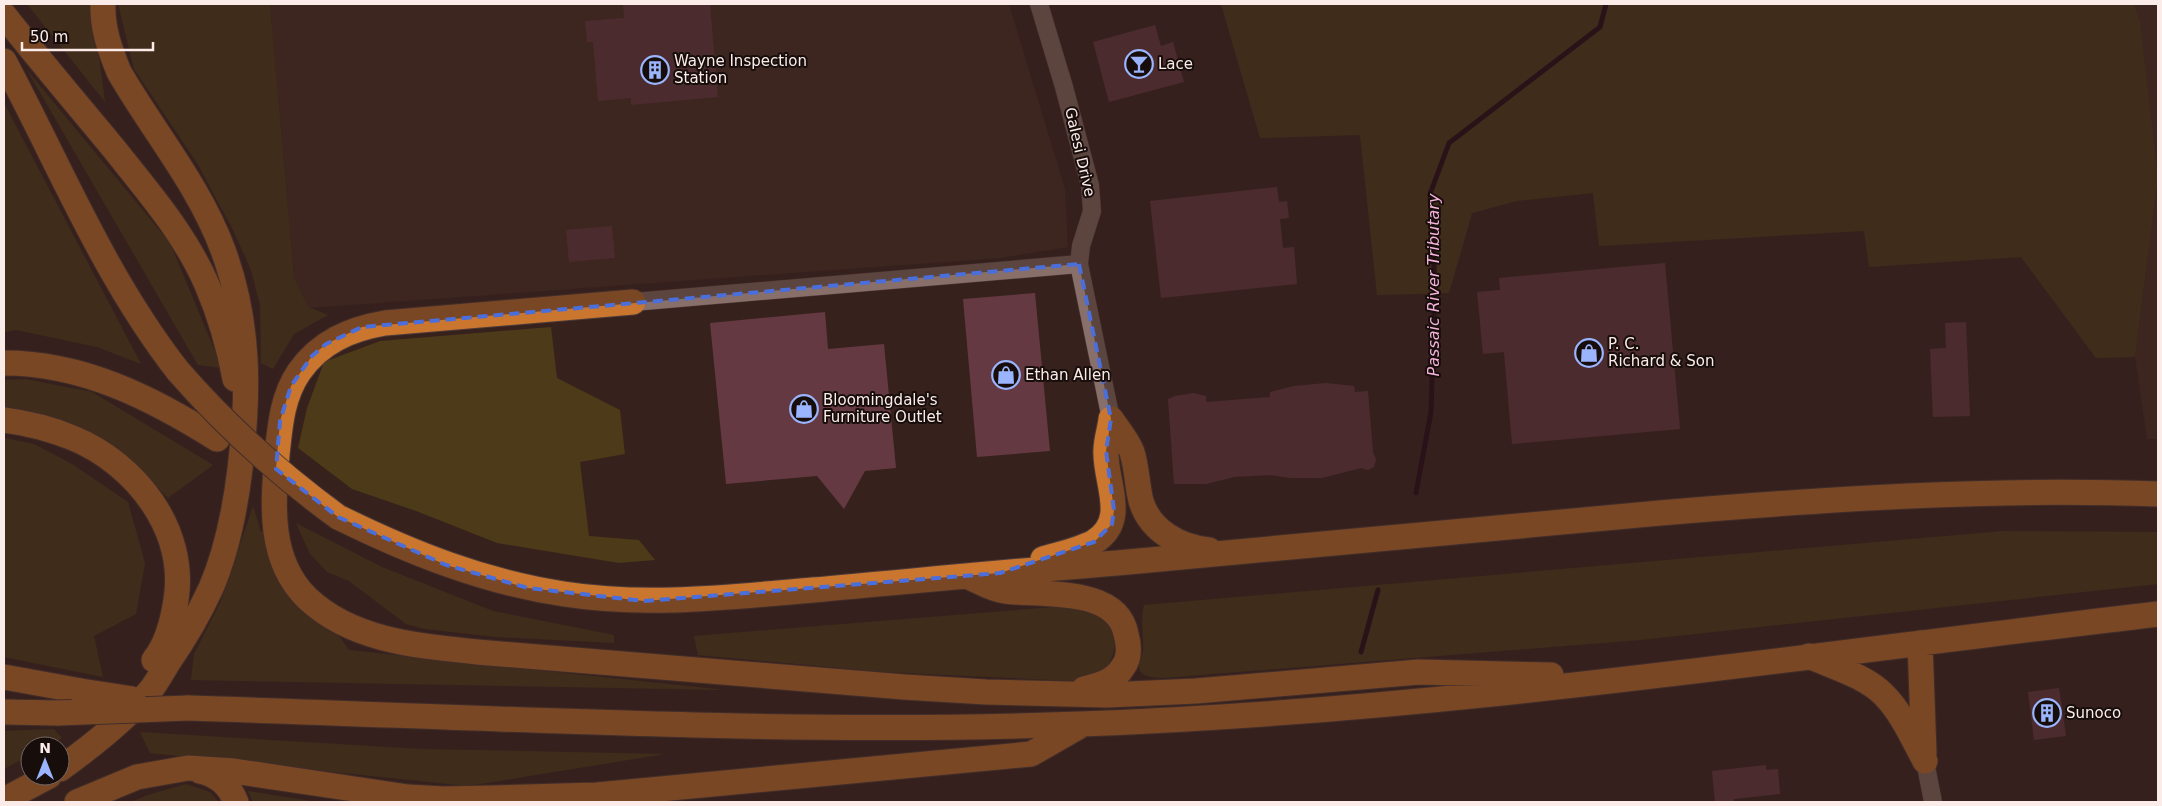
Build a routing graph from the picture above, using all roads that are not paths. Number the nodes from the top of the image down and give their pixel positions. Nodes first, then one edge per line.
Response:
1 (103, 4) edge
2 (1039, 4) edge
3 (10, 23) edge
4 (4, 61) edge
5 (1079, 264) junction
6 (633, 302) joint
7 (4, 363) edge
8 (1111, 419) junction
9 (4, 420) edge
10 (242, 449) junction
11 (2158, 494) edge
12 (338, 517) junction
13 (1241, 553) junction
14 (1000, 573) junction
15 (967, 576) junction
16 (2158, 614) edge
17 (1920, 643) junction
18 (1809, 656) junction
19 (4, 677) edge
20 (1641, 677) junction
21 (1065, 693) junction
22 (188, 708) junction
23 (4, 712) edge
24 (1083, 724) junction
25 (1925, 761) junction
26 (70, 762) edge
27 (188, 768) junction
28 (30, 786) edge
29 (597, 795) junction
30 (4, 800) edge
31 (77, 802) edge
32 (236, 802) edge
33 (554, 802) edge
34 (1933, 802) edge

1 - 10 highway
2 - 5 street, Galesi Drive
3 - 10 highway
4 - 12 highway, bridge
5 - 6 street
5 - 8 street, Galesi Drive
6 - 21 highway
7 - 12 highway, bridge
8 - 13 highway
8 - 14 highway
9 - 26 highway
10 - 26 highway
11 - 13 highway
12 - 15 highway
13 - 14 highway
14 - 15 highway
15 - 21 highway
16 - 17 highway
17 - 18 highway
17 - 25 highway
18 - 20 highway
18 - 25 highway
19 - 22 highway, bridge
20 - 21 highway
20 - 24 highway
22 - 23 highway, bridge
22 - 24 highway
24 - 29 highway
25 - 34 street
27 - 29 highway
27 - 31 highway
27 - 32 highway
28 - 30 highway
29 - 33 highway

